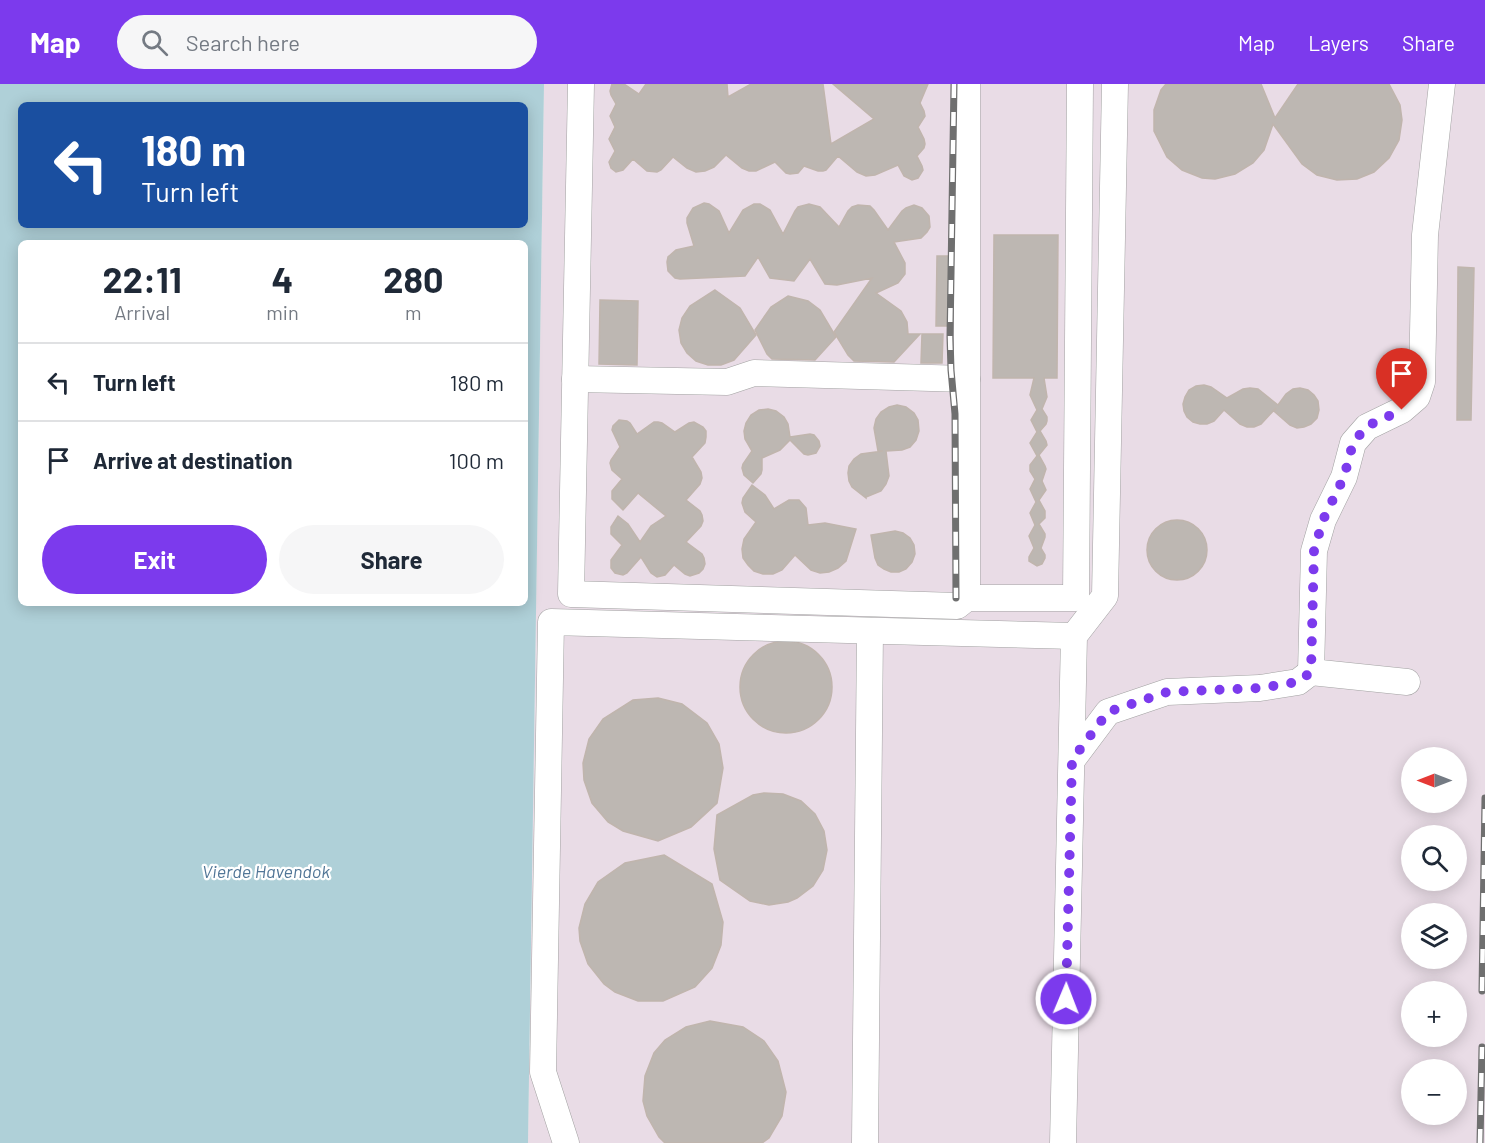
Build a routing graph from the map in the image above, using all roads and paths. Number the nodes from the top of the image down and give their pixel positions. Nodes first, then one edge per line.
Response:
1 (581, 84) edge
2 (968, 84) edge
3 (1080, 84) edge
4 (1115, 84) edge
5 (1442, 84) edge
6 (575, 379) junction
7 (967, 379) junction
8 (967, 598) junction
9 (870, 631) junction
10 (1074, 636) junction
11 (1311, 672) junction
12 (1407, 682) dead end
13 (1072, 760) junction
14 (566, 1143) edge
15 (865, 1143) edge
16 (1063, 1143) edge

1 - 6 lane
2 - 7 lane
3 - 8 lane
4 - 10 lane
5 - 11 lane
6 - 7 lane
6 - 8 lane
7 - 8 lane
9 - 10 lane
9 - 14 lane
9 - 15 lane
10 - 13 lane
11 - 12 lane
11 - 13 lane
13 - 16 lane

